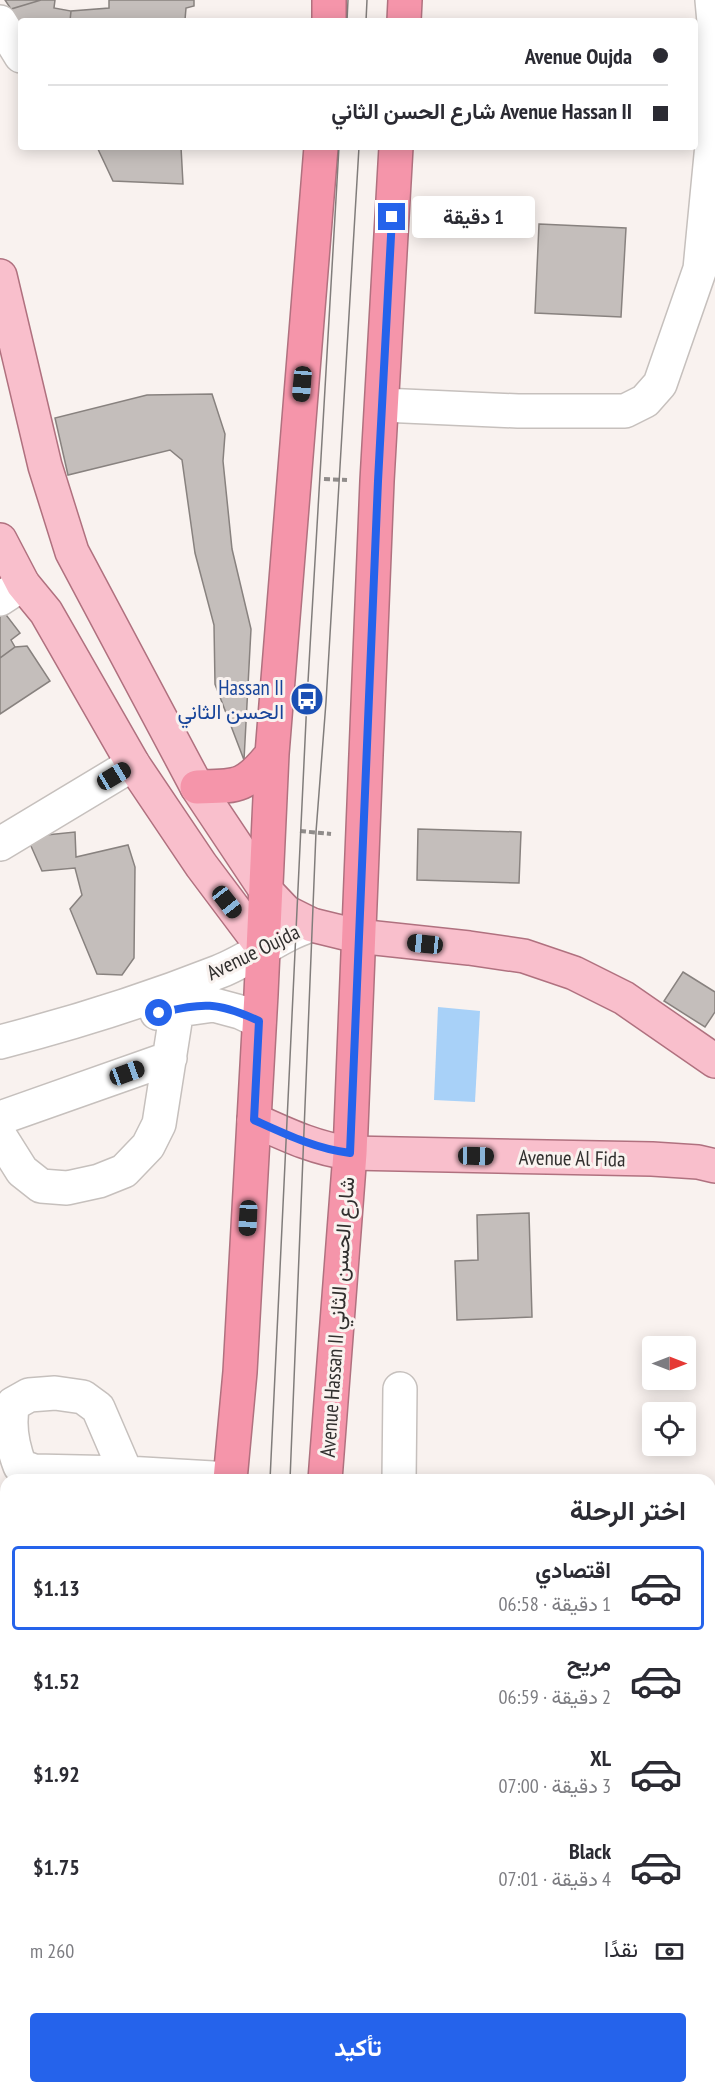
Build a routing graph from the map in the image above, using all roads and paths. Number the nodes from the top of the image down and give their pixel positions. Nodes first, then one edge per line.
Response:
1 (329, 0) edge
2 (405, 0) edge
3 (712, 0) edge
4 (328, 18) edge
5 (404, 18) edge
6 (0, 22) edge
7 (18, 51) edge
8 (321, 150) edge
9 (396, 150) edge
10 (0, 276) edge
11 (382, 405) junction
12 (295, 478) junction
13 (378, 481) junction
14 (0, 540) edge
15 (11, 591) edge
16 (272, 754) junction
17 (133, 764) junction
18 (197, 787) junction
19 (0, 844) edge
20 (267, 892) junction
21 (312, 925) junction
22 (357, 936) junction
23 (264, 948) junction
24 (177, 1009) junction
25 (93, 1016) junction
26 (259, 1021) junction
27 (0, 1042) edge
28 (170, 1058) junction
29 (715, 1061) edge
30 (0, 1118) edge
31 (254, 1120) junction
32 (0, 1136) edge
33 (350, 1153) junction
34 (715, 1166) edge
35 (400, 1389) dead end
36 (126, 1473) dead end
37 (141, 1474) edge
38 (231, 1474) edge
39 (325, 1474) edge
40 (399, 1474) edge

1 - 4 highway
2 - 5 highway
3 - 11 street
6 - 7 street
8 - 12 highway
9 - 11 highway, Avenue Hassan II شارع الحسن الثاني
10 - 18 main road
11 - 13 highway, Avenue Hassan II شارع الحسن الثاني
12 - 13 path
12 - 16 highway
13 - 22 highway, Avenue Hassan II شارع الحسن الثاني
14 - 15 main road
15 - 17 main road
16 - 18 highway
16 - 20 highway
17 - 19 street
17 - 23 main road
18 - 20 main road
20 - 21 main road
20 - 23 highway
21 - 22 main road
21 - 23 street, Avenue Oujda
22 - 29 main road
22 - 33 highway, Avenue Hassan II شارع الحسن الثاني
23 - 25 street, Avenue Oujda
23 - 26 highway
24 - 25 street, Avenue Oujda
24 - 26 street, Avenue Oujda
24 - 28 street
25 - 27 street, Avenue Oujda
26 - 31 highway
28 - 30 street
28 - 32 street
31 - 33 main road, Avenue Al Fida
31 - 38 highway
33 - 34 main road, Avenue Al Fida
33 - 39 highway, Avenue Hassan II شارع الحسن الثاني
35 - 40 street
36 - 37 street

